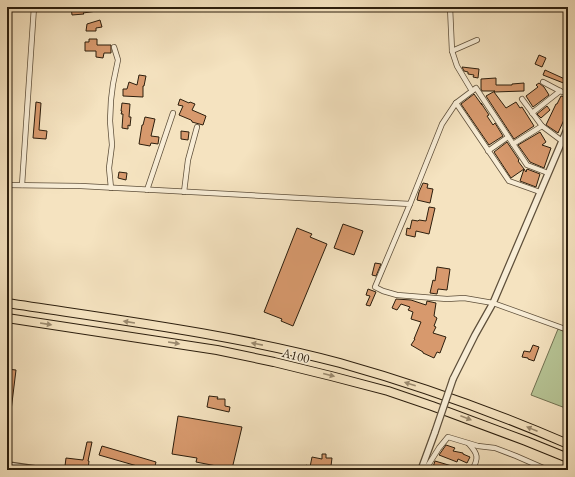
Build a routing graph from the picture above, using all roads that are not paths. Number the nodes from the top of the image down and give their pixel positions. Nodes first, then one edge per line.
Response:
1 (34, 7) edge
2 (450, 7) edge
3 (477, 40) dead end
4 (114, 47) dead end
5 (452, 51) junction
6 (543, 82) dead end
7 (472, 91) junction
8 (560, 91) junction
9 (568, 94) edge
10 (522, 99) dead end
11 (456, 103) junction
12 (173, 113) dead end
13 (532, 113) junction
14 (542, 126) junction
15 (568, 127) edge
16 (197, 128) dead end
17 (508, 137) junction
18 (562, 141) junction
19 (513, 144) junction
20 (488, 151) junction
21 (548, 173) junction
22 (7, 185) edge
23 (22, 185) junction
24 (112, 188) junction
25 (147, 190) junction
26 (184, 192) junction
27 (540, 192) junction
28 (410, 204) junction
29 (7, 303) edge
30 (493, 303) junction
31 (7, 318) edge
32 (568, 330) edge
33 (469, 444) junction
34 (568, 444) edge
35 (568, 458) edge
36 (7, 465) edge
37 (422, 469) edge
38 (42, 470) edge
39 (472, 470) edge
40 (548, 470) edge

1 - 23 street
2 - 5 street
3 - 5 street
4 - 24 street
5 - 7 street
6 - 8 street
7 - 11 street
7 - 17 street
8 - 9 street
8 - 13 street
10 - 13 street
11 - 20 street
11 - 28 street
12 - 25 street
13 - 14 street
14 - 18 street
14 - 19 street
15 - 18 street
16 - 26 street
17 - 19 street
17 - 20 street
18 - 21 street
19 - 21 street
20 - 27 street
21 - 27 street
22 - 23 street
23 - 24 street
24 - 25 street
25 - 26 street
26 - 28 street
27 - 30 street
28 - 30 street
34 -> 29 highway, A100
30 - 32 street
30 - 37 street, bridge
31 -> 35 highway, A100 / A100
33 - 37 street
33 - 39 street
33 - 40 street
36 - 38 street

